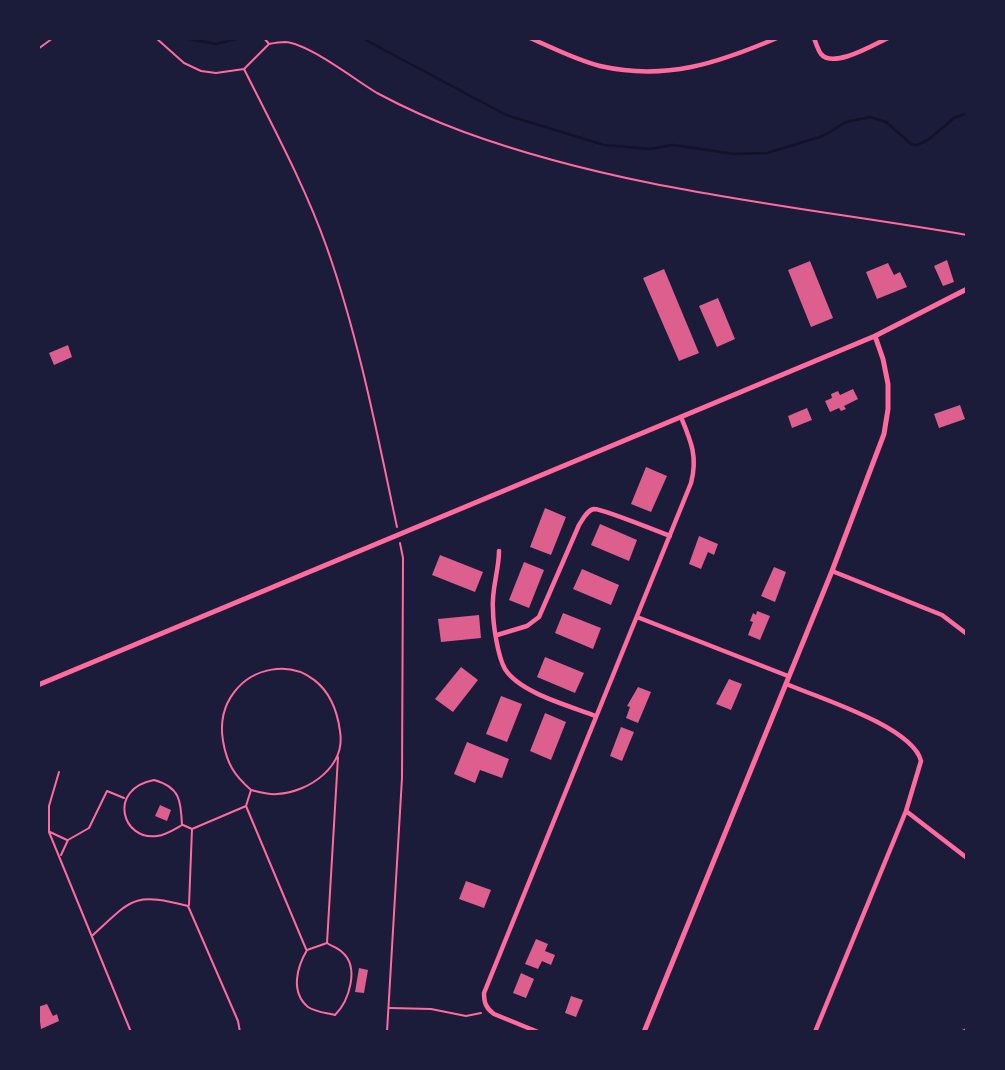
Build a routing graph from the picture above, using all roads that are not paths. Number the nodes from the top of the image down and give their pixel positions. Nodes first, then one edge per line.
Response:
1 (530, 38) edge
2 (777, 38) edge
3 (814, 38) edge
4 (888, 38) edge
5 (967, 289) edge
6 (875, 335) junction
7 (681, 415) junction
8 (670, 536) junction
9 (499, 551) dead end
10 (832, 571) junction
11 (637, 617) junction
12 (967, 634) edge
13 (497, 635) junction
14 (788, 676) junction
15 (786, 684) junction
16 (38, 685) edge
17 (596, 716) junction
18 (338, 756) junction
19 (59, 772) dead end
20 (251, 790) junction
21 (125, 798) junction
22 (246, 806) junction
23 (906, 811) junction
24 (182, 825) junction
25 (192, 829) junction
26 (49, 832) junction
27 (68, 840) junction
28 (60, 856) junction
29 (967, 858) edge
30 (188, 906) junction
31 (92, 936) junction
32 (327, 943) junction
33 (307, 950) junction
34 (131, 1031) edge
35 (240, 1031) edge
36 (538, 1031) edge
37 (644, 1031) edge
38 (816, 1031) edge

1 - 2 street
3 - 4 street
5 - 6 street
6 - 7 street
6 - 10 street
7 - 8 street
7 - 16 street
8 - 11 street
8 - 13 street
9 - 13 street
10 - 12 street
10 - 14 street
11 - 14 street
11 - 17 street
13 - 17 street
14 - 15 street
15 - 23 street
15 - 37 street
17 - 36 street
18 - 20 lane
18 - 20 lane
18 - 32 lane
19 - 26 lane
20 - 22 lane
21 - 24 lane
21 - 24 lane
21 - 27 lane
22 - 25 lane
22 - 33 lane
23 - 29 street
23 - 38 street
24 - 25 lane
25 - 30 lane
26 - 27 lane
26 - 28 lane
27 - 28 lane
28 - 31 lane
30 - 31 lane
30 - 35 lane
31 - 34 lane
32 - 33 lane
32 - 33 lane

